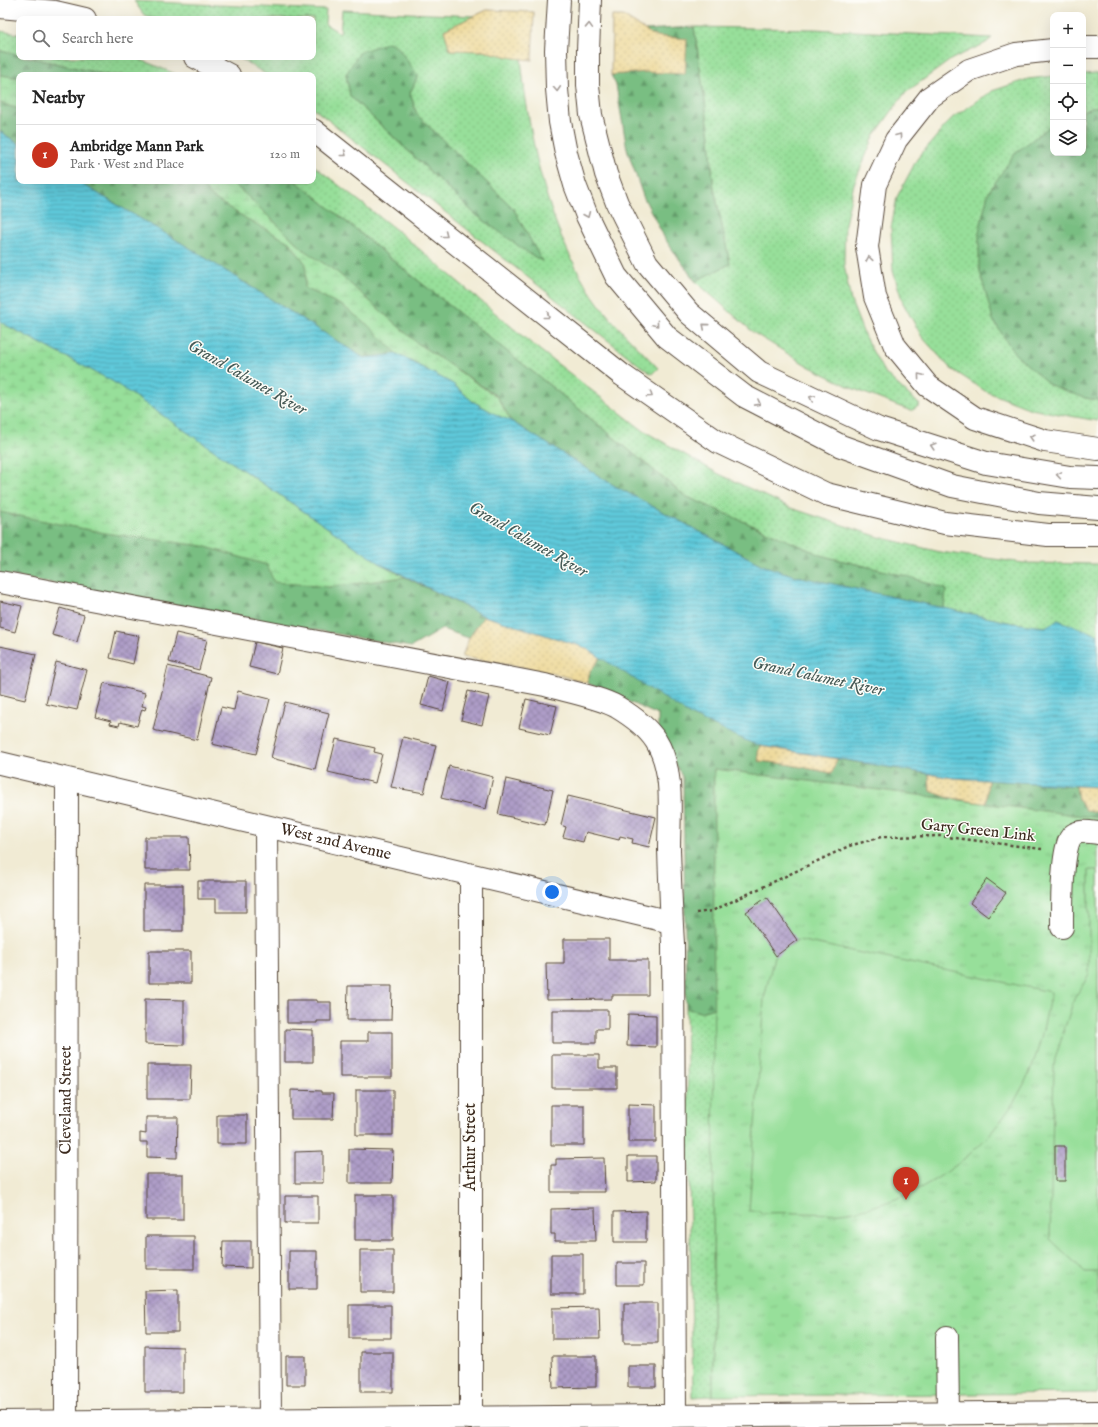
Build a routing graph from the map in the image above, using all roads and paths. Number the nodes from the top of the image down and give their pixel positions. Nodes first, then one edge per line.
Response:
1 (559, 0) edge
2 (590, 0) edge
3 (0, 7) edge
4 (72, 16) edge
5 (1086, 47) edge
6 (1098, 47) edge
7 (1050, 50) edge
8 (201, 60) edge
9 (223, 72) edge
10 (316, 132) edge
11 (1098, 450) edge
12 (1098, 478) edge
13 (1098, 508) edge
14 (1098, 535) edge
15 (0, 582) edge
16 (0, 763) edge
17 (67, 780) junction
18 (266, 827) junction
19 (1098, 833) edge
20 (1066, 852) junction
21 (471, 876) junction
22 (703, 914) dead end
23 (671, 922) junction
24 (1062, 927) dead end
25 (947, 1336) dead end
26 (1098, 1412) edge
27 (948, 1414) junction
28 (675, 1416) junction
29 (471, 1418) junction
30 (270, 1419) junction
31 (66, 1421) junction
32 (0, 1422) edge

1 -> 13 main road
12 -> 2 main road
3 - 4 main road
5 - 6 main road
11 -> 7 main road
8 - 9 main road
10 -> 14 main road
15 - 23 main road
16 - 17 main road, West 2nd Avenue
17 - 18 main road, West 2nd Avenue
17 - 31 main road, Cleveland Street
18 - 21 main road, West 2nd Avenue
18 - 30 main road
19 - 20 main road
20 - 22 path, Gary Green Link
20 - 24 main road
21 - 23 main road, West 2nd Avenue
21 - 29 main road, Arthur Street
23 - 28 main road
25 - 27 main road
26 - 27 main road
27 - 28 main road
28 - 29 main road
29 - 30 main road
30 - 31 main road
31 - 32 main road

